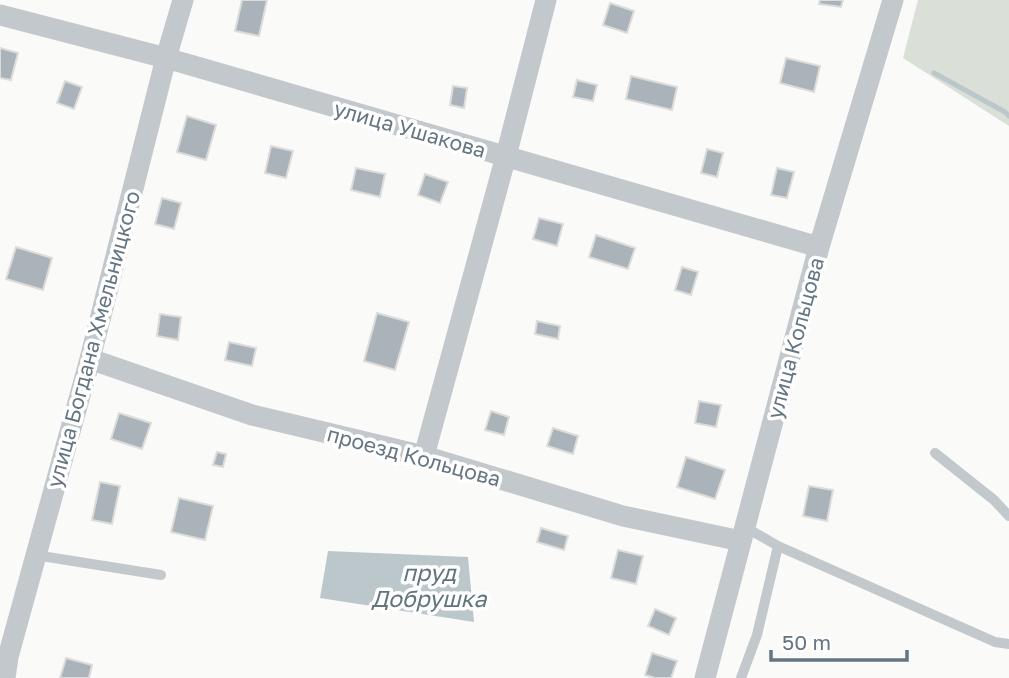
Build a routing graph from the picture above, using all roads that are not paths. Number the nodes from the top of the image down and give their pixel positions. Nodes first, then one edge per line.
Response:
1 (183, 0) edge
2 (546, 0) edge
3 (893, 0) edge
4 (0, 15) edge
5 (166, 58) junction
6 (506, 156) junction
7 (819, 247) junction
8 (90, 359) junction
9 (935, 453) dead end
10 (424, 456) junction
11 (1009, 516) edge
12 (743, 534) junction
13 (778, 546) junction
14 (36, 555) junction
15 (161, 575) dead end
16 (1009, 644) edge
17 (5, 678) edge
18 (705, 678) edge
19 (741, 678) edge

1 - 5 street, улица Богдана Хмельницкого
2 - 6 street
3 - 7 street, улица Кольцова
4 - 5 street, улица Ушакова
5 - 6 street, улица Ушакова
5 - 8 street, улица Богдана Хмельницкого
6 - 7 street, улица Ушакова
6 - 10 street
7 - 12 street, улица Кольцова
8 - 10 street, проезд Кольцова
8 - 14 street, улица Богдана Хмельницкого
9 - 11 lane
10 - 12 street, проезд Кольцова
12 - 13 lane
12 - 18 street, улица Кольцова
13 - 16 lane
13 - 19 lane
14 - 15 lane
14 - 17 street, улица Богдана Хмельницкого

